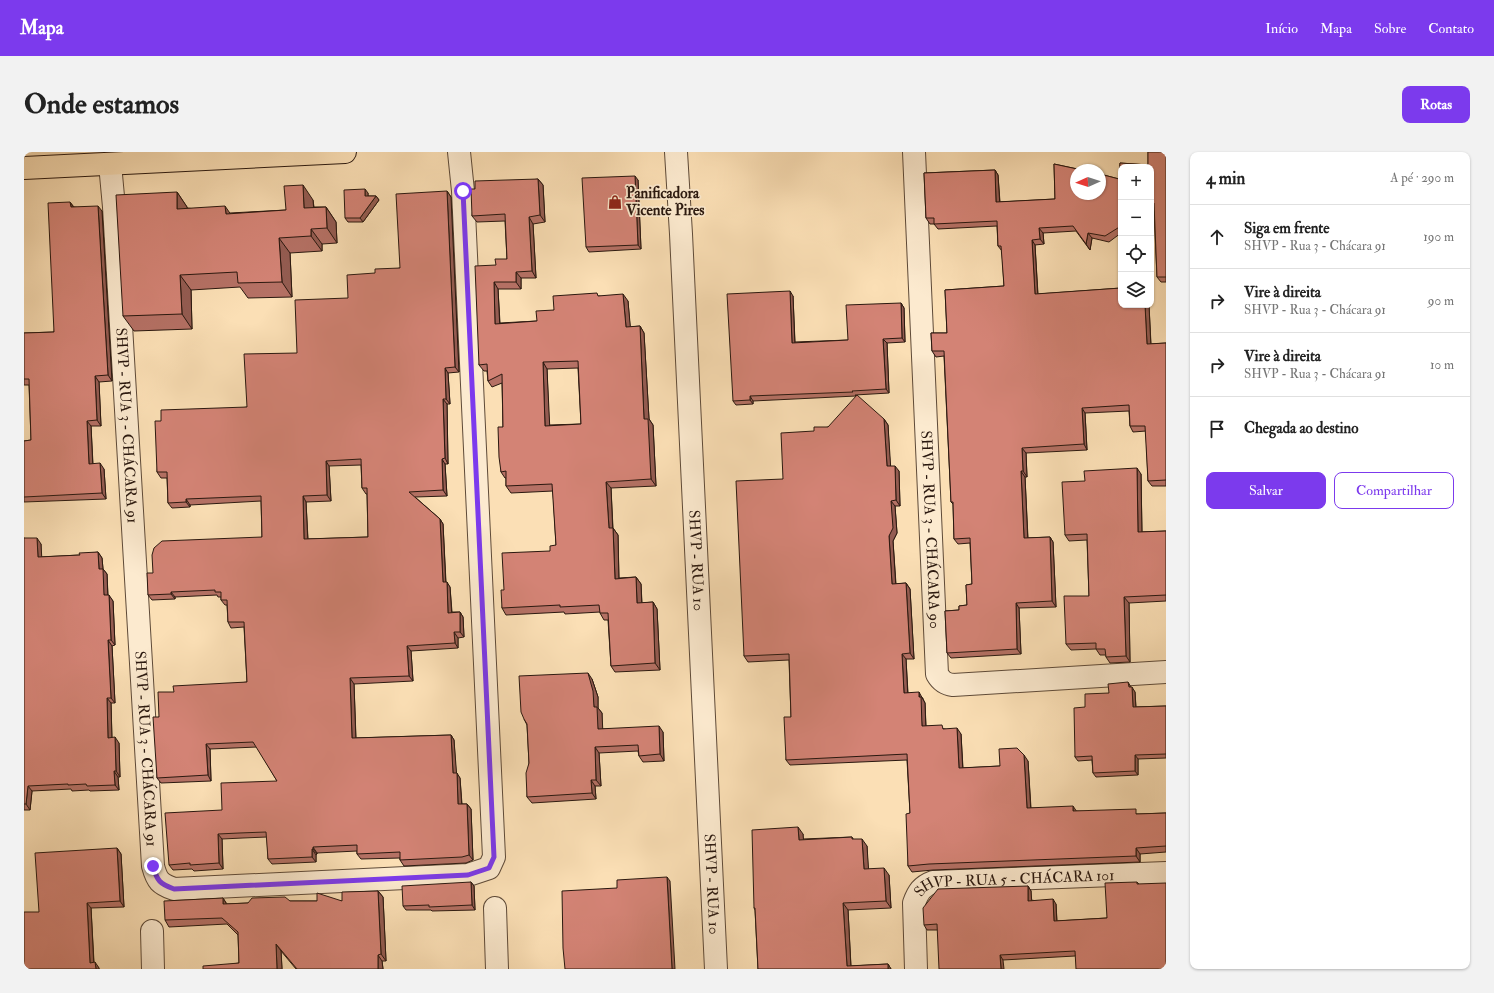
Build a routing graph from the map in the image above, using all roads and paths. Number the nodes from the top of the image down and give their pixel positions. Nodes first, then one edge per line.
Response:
1 (345, 152) edge
2 (459, 152) edge
3 (676, 152) edge
4 (914, 152) edge
5 (110, 164) junction
6 (24, 168) edge
7 (1166, 672) edge
8 (1166, 873) edge
9 (494, 908) dead end
10 (152, 931) dead end
11 (153, 969) edge
12 (497, 969) edge
13 (716, 969) edge
14 (916, 969) edge

1 - 5 main road
2 - 5 street, SHVP - RUA 3 - CHÁCARA 91
3 - 13 street, SHVP - RUA 10
4 - 7 street, SHVP - RUA 3 - CHÁCARA 90
5 - 6 main road
8 - 14 street, SHVP - RUA 5 - CHÁCARA 101
9 - 12 street
10 - 11 street

